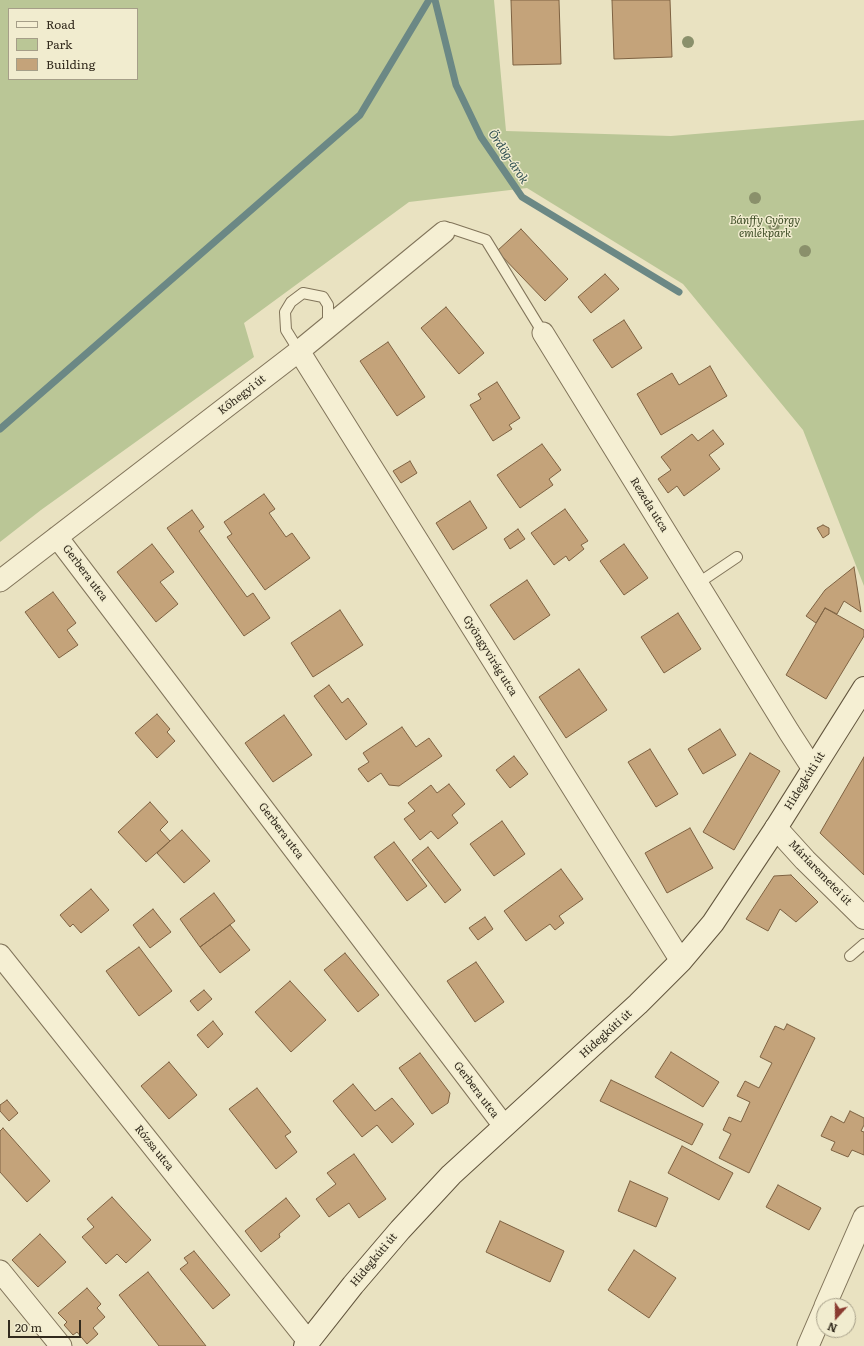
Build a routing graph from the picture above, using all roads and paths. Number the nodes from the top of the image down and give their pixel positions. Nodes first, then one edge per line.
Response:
1 (444, 232) joint
2 (486, 240) joint
3 (324, 330) junction
4 (543, 333) joint
5 (299, 351) junction
6 (57, 537) junction
7 (736, 557) dead end
8 (0, 581) edge
9 (697, 584) junction
10 (864, 688) edge
11 (813, 769) junction
12 (776, 828) junction
13 (864, 918) edge
14 (864, 944) edge
15 (0, 955) edge
16 (850, 956) dead end
17 (682, 962) junction
18 (504, 1126) junction
19 (864, 1217) edge
20 (0, 1271) edge
21 (829, 1298) edge
22 (816, 1328) edge
23 (307, 1344) edge
24 (61, 1346) edge
25 (808, 1346) edge

1 - 2 lane, Kőhegyi út
1 - 3 street, Kőhegyi út
2 - 4 lane, Rezeda utca
3 - 5 street, Kőhegyi út
3 - 5 lane
4 - 9 street, Rezeda utca
5 - 6 street, Kőhegyi út
5 - 17 street, Gyöngyvirág utca
6 - 8 street, Kőhegyi út
6 - 18 street, Gerbera utca
7 - 9 lane
9 - 11 street, Rezeda utca
10 - 11 main road, Hidegkúti út
11 - 12 main road, Hidegkúti út
12 - 13 main road, Máriaremetei út
12 - 17 main road, Hidegkúti út
14 - 16 lane
15 - 23 street, Rózsa utca
17 - 18 main road, Hidegkúti út
18 - 23 main road, Hidegkúti út
19 - 21 street
20 - 24 street
22 - 25 street

